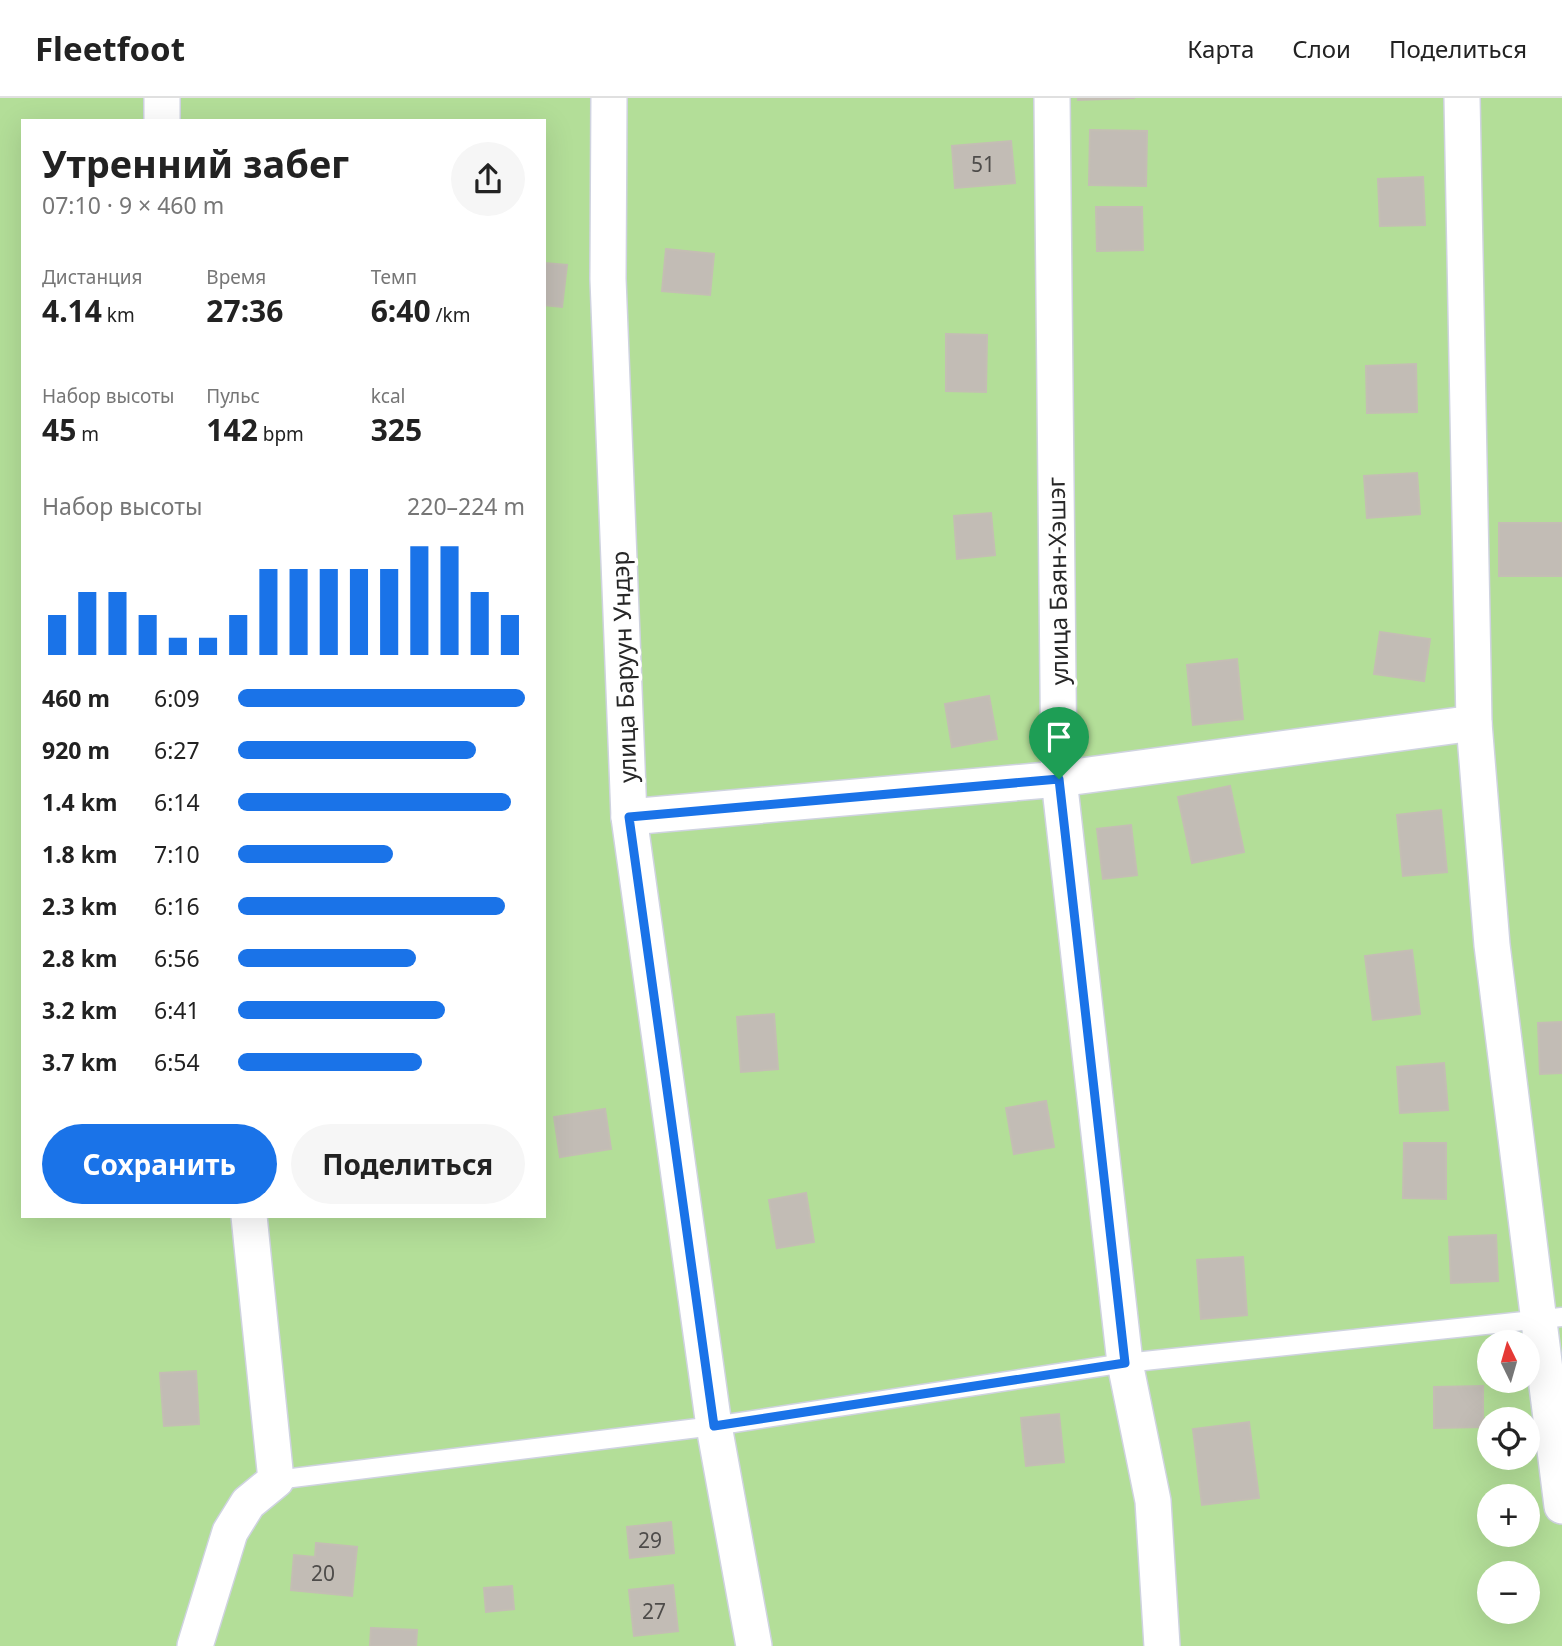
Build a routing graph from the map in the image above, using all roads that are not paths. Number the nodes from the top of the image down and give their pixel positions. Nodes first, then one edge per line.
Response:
1 (162, 98) edge
2 (609, 98) edge
3 (1052, 98) edge
4 (1462, 98) edge
5 (162, 119) edge
6 (1474, 723) junction
7 (1059, 779) junction
8 (629, 817) junction
9 (249, 1218) edge
10 (1551, 1318) edge
11 (1125, 1363) junction
12 (714, 1426) junction
13 (276, 1480) junction
14 (1562, 1506) edge
15 (195, 1646) edge
16 (754, 1646) edge
17 (1162, 1646) edge

1 - 5 street
2 - 8 street, улица Баруун Ундэр
3 - 7 street, улица Баян-Хэшэг
4 - 6 street
6 - 7 street
6 - 10 street
7 - 8 street
7 - 11 street, улица Баян-Хэшэг
8 - 12 street, улица Баруун Ундэр
9 - 13 street
10 - 11 lane
10 - 14 street
11 - 12 lane
11 - 17 street, улица Баян-Хэшэг
12 - 13 lane
12 - 16 street, улица Баруун Ундэр
13 - 15 street

